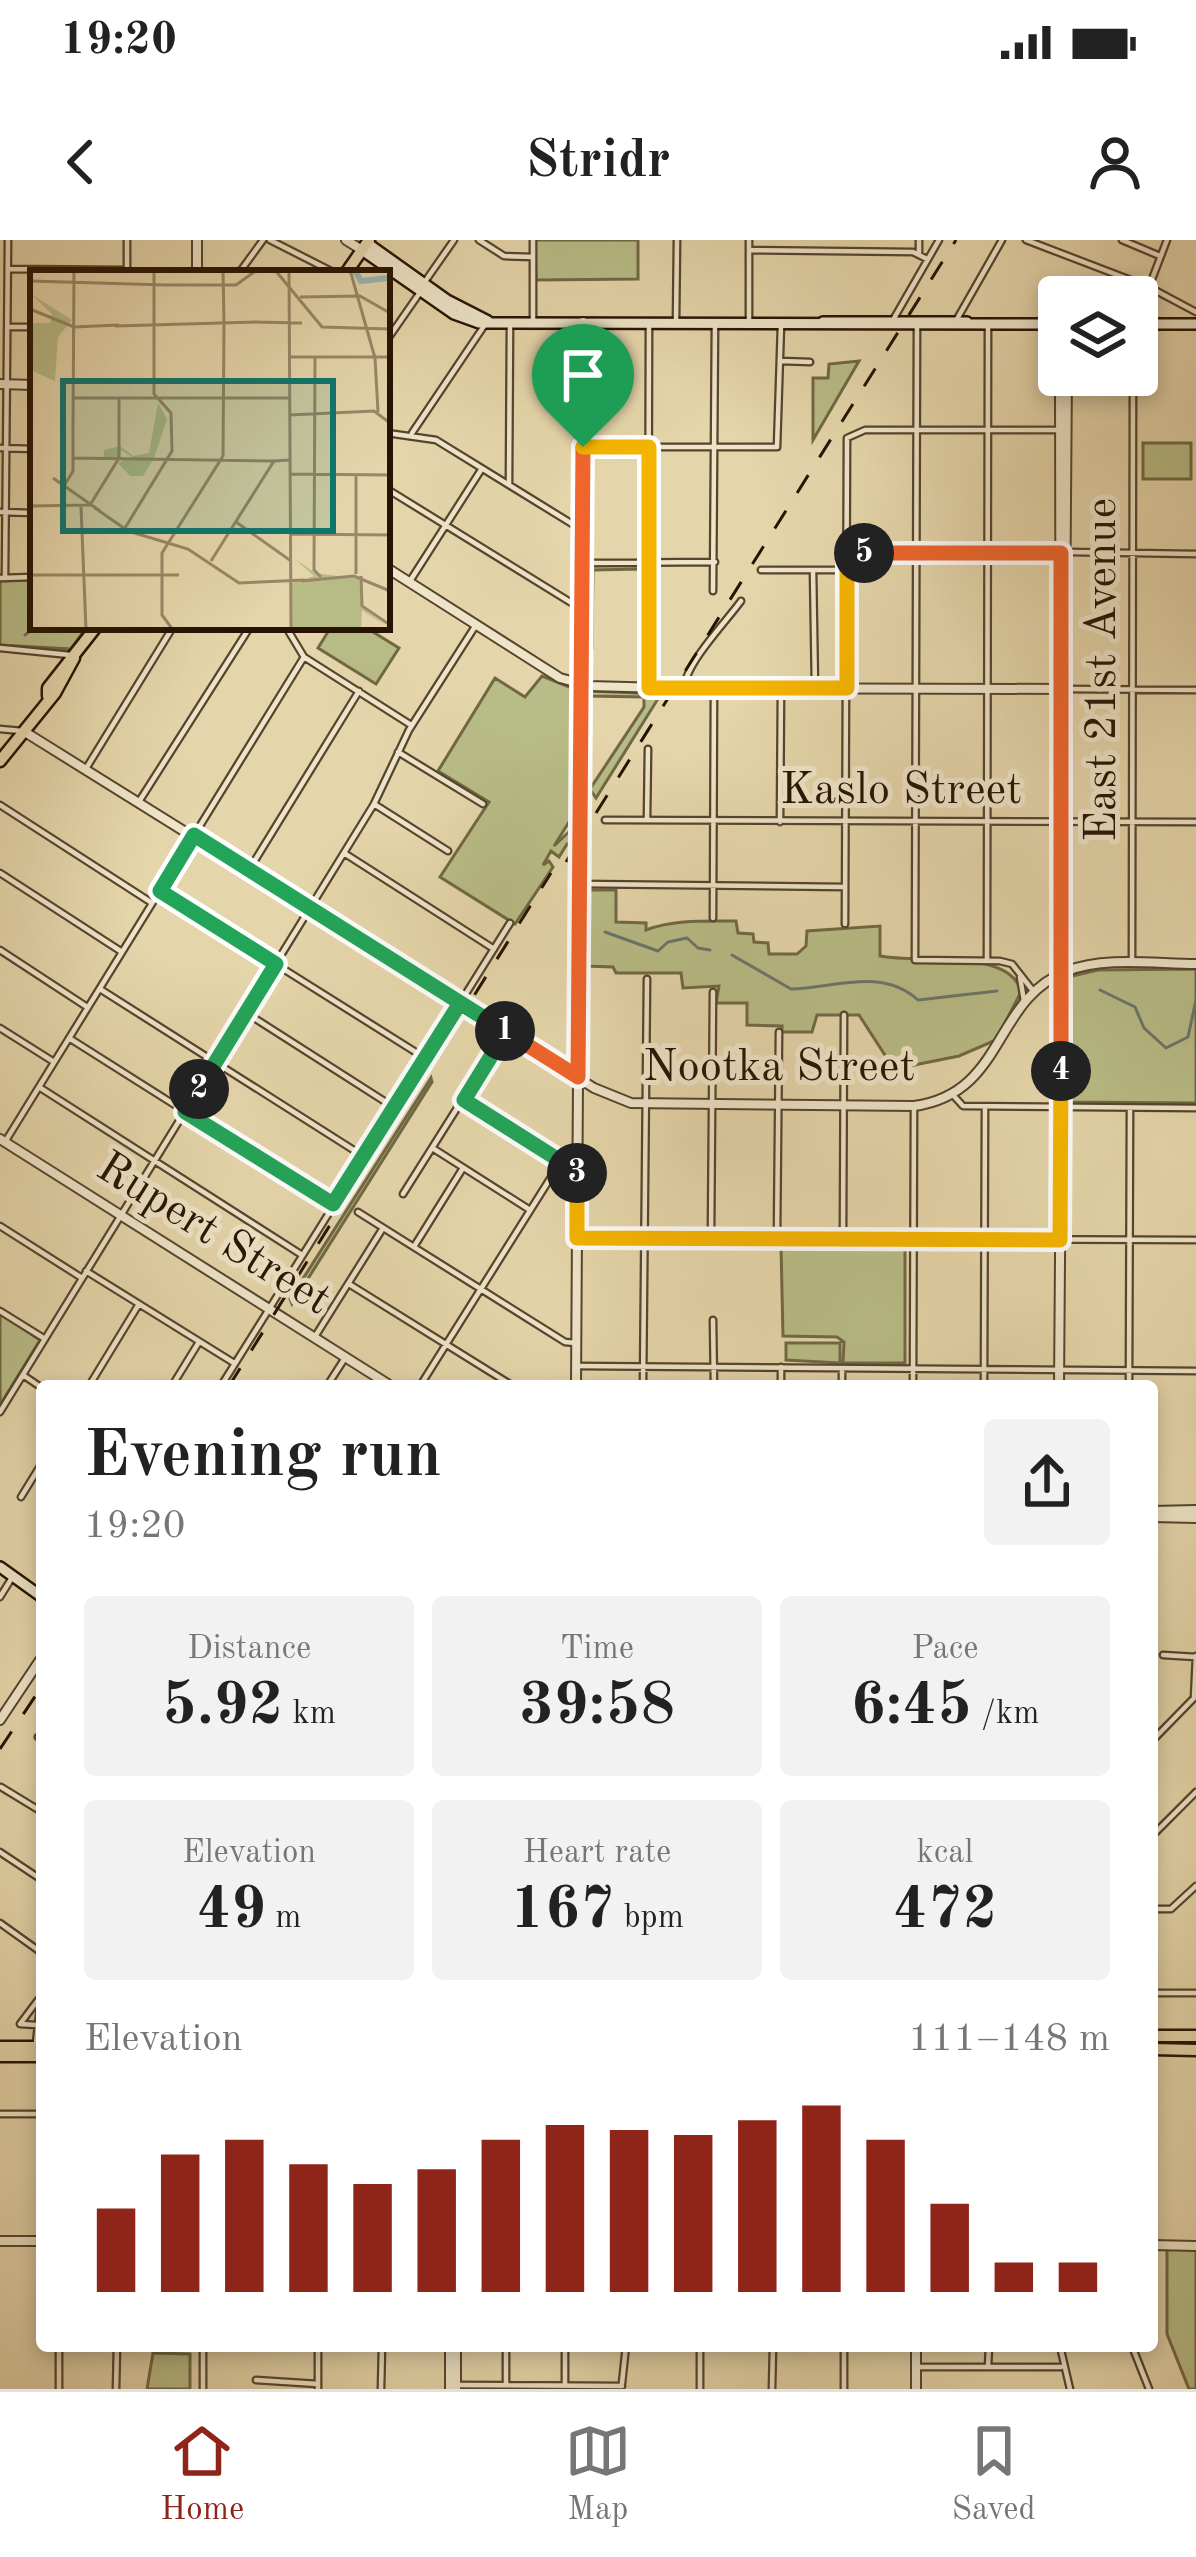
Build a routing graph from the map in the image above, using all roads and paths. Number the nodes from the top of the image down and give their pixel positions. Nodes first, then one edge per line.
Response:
1 (8, 240) edge
2 (197, 240) edge
3 (267, 240) edge
4 (346, 240) edge
5 (454, 240) edge
6 (478, 240) edge
7 (533, 240) edge
8 (677, 240) edge
9 (749, 240) edge
10 (861, 240) edge
11 (919, 240) edge
12 (939, 240) edge
13 (1002, 240) edge
14 (1027, 240) edge
15 (1122, 240) edge
16 (1167, 240) edge
17 (366, 243) edge
18 (749, 250) junction
19 (860, 252) junction
20 (919, 254) junction
21 (1160, 256) junction
22 (533, 257) junction
23 (927, 259) junction
24 (8, 268) junction
25 (68, 270) edge
26 (196, 270) edge
27 (242, 270) edge
28 (329, 270) edge
29 (348, 270) edge
30 (1122, 276) edge
31 (1153, 276) edge
32 (423, 287) junction
33 (1158, 291) edge
34 (1196, 312) edge
35 (488, 321) junction
36 (962, 321) junction
37 (511, 322) junction
38 (532, 322) junction
39 (583, 322) junction
40 (649, 322) junction
41 (676, 322) junction
42 (893, 322) junction
43 (916, 322) junction
44 (988, 322) junction
45 (715, 323) junction
46 (748, 323) junction
47 (781, 323) junction
48 (1038, 323) edge
49 (1158, 324) edge
50 (1196, 324) edge
51 (8, 327) junction
52 (30, 327) edge
53 (390, 336) edge
54 (781, 361) junction
55 (810, 362) dead end
56 (3, 384) edge
57 (1063, 396) edge
58 (1133, 396) edge
59 (917, 430) junction
60 (989, 430) junction
61 (1064, 430) junction
62 (390, 433) edge
63 (412, 434) junction
64 (583, 447) junction
65 (649, 447) junction
66 (3, 448) edge
67 (715, 448) junction
68 (482, 470) junction
69 (508, 486) junction
70 (390, 491) edge
71 (3, 512) edge
72 (445, 526) junction
73 (583, 530) junction
74 (918, 552) junction
75 (847, 553) junction
76 (989, 553) junction
77 (1064, 553) junction
78 (1135, 553) junction
79 (1196, 554) edge
80 (583, 562) junction
81 (649, 562) junction
82 (715, 562) junction
83 (390, 570) edge
84 (761, 570) dead end
85 (813, 570) junction
86 (846, 570) junction
87 (2, 578) edge
88 (410, 583) junction
89 (713, 591) dead end
90 (741, 602) dead end
91 (583, 610) junction
92 (476, 626) junction
93 (94, 630) edge
94 (171, 630) edge
95 (248, 630) edge
96 (288, 630) edge
97 (0, 648) edge
98 (304, 657) junction
99 (74, 658) junction
100 (583, 686) junction
101 (649, 688) junction
102 (674, 688) junction
103 (714, 688) junction
104 (781, 688) junction
105 (815, 688) junction
106 (847, 688) junction
107 (918, 688) junction
108 (989, 689) junction
109 (1064, 689) junction
110 (1135, 690) junction
111 (1196, 690) edge
112 (359, 691) junction
113 (412, 726) junction
114 (0, 729) edge
115 (22, 731) junction
116 (648, 749) dead end
117 (398, 752) junction
118 (1, 764) edge
119 (87, 766) junction
120 (140, 800) junction
121 (483, 803) dead end
122 (374, 804) junction
123 (0, 805) edge
124 (605, 820) dead end
125 (647, 820) junction
126 (714, 820) junction
127 (1063, 821) junction
128 (780, 822) junction
129 (846, 822) junction
130 (916, 822) junction
131 (988, 822) junction
132 (1132, 822) junction
133 (1196, 822) edge
134 (194, 835) junction
135 (448, 851) dead end
136 (344, 853) junction
137 (249, 870) junction
138 (0, 873) edge
139 (582, 884) junction
140 (714, 885) junction
141 (845, 887) junction
142 (160, 891) junction
143 (152, 903) junction
144 (310, 908) junction
145 (713, 918) dead end
146 (510, 923) dead end
147 (845, 924) dead end
148 (494, 949) junction
149 (0, 950) edge
150 (122, 952) junction
151 (988, 961) junction
152 (276, 964) junction
153 (1132, 964) junction
154 (1196, 964) edge
155 (1062, 974) junction
156 (1020, 977) junction
157 (647, 979) dead end
158 (99, 988) junction
159 (713, 992) dead end
160 (1034, 992) junction
161 (1024, 1003) junction
162 (87, 1007) junction
163 (466, 1007) junction
164 (245, 1013) junction
165 (844, 1015) dead end
166 (0, 1028) edge
167 (506, 1032) junction
168 (779, 1032) dead end
169 (68, 1038) junction
170 (425, 1058) junction
171 (54, 1063) junction
172 (215, 1063) junction
173 (578, 1077) junction
174 (39, 1087) junction
175 (953, 1095) junction
176 (464, 1100) junction
177 (646, 1105) junction
178 (712, 1105) junction
179 (778, 1106) junction
180 (843, 1106) junction
181 (914, 1106) junction
182 (985, 1107) junction
183 (1060, 1107) junction
184 (394, 1108) junction
185 (1130, 1108) junction
186 (1196, 1108) edge
187 (185, 1112) junction
188 (2, 1140) edge
189 (434, 1148) junction
190 (363, 1156) junction
191 (155, 1160) junction
192 (577, 1160) junction
193 (562, 1162) junction
194 (463, 1168) junction
195 (403, 1194) dead end
196 (333, 1204) junction
197 (530, 1210) junction
198 (358, 1212) dead end
199 (121, 1216) junction
200 (0, 1226) edge
201 (383, 1228) junction
202 (777, 1237) junction
203 (577, 1238) junction
204 (645, 1238) junction
205 (711, 1238) junction
206 (843, 1238) junction
207 (914, 1239) junction
208 (985, 1240) junction
209 (1060, 1240) junction
210 (1130, 1240) junction
211 (1196, 1240) edge
212 (414, 1247) junction
213 (302, 1255) junction
214 (86, 1271) junction
215 (82, 1278) junction
216 (349, 1284) junction
217 (481, 1289) junction
218 (139, 1304) junction
219 (269, 1310) junction
220 (0, 1311) edge
221 (712, 1320) dead end
222 (314, 1338) junction
223 (45, 1339) junction
224 (200, 1342) junction
225 (576, 1343) junction
226 (446, 1344) junction
227 (345, 1358) junction
228 (235, 1364) junction
229 (576, 1366) junction
230 (643, 1366) junction
231 (714, 1366) junction
232 (781, 1367) junction
233 (842, 1370) junction
234 (913, 1371) junction
235 (984, 1371) junction
236 (1130, 1371) junction
237 (1196, 1371) edge
238 (1059, 1372) junction
239 (23, 1375) junction
240 (93, 1380) edge
241 (176, 1380) edge
242 (225, 1380) edge
243 (331, 1380) edge
244 (381, 1380) edge
245 (424, 1380) edge
246 (503, 1380) edge
247 (575, 1380) edge
248 (643, 1380) edge
249 (713, 1380) edge
250 (781, 1380) edge
251 (842, 1380) edge
252 (913, 1380) edge
253 (984, 1380) edge
254 (1059, 1380) edge
255 (1130, 1380) edge
256 (36, 1384) edge
257 (0, 1412) edge
258 (36, 1473) edge
259 (21, 1497) dead end
260 (1158, 1514) edge
261 (1196, 1514) edge
262 (0, 1567) edge
263 (13, 1576) junction
264 (36, 1589) edge
265 (0, 1597) edge
266 (1163, 1655) dead end
267 (1196, 1656) edge
268 (36, 1666) edge
269 (1, 1716) edge
270 (1158, 1736) edge
271 (1, 1786) edge
272 (1196, 1792) edge
273 (36, 1808) edge
274 (1158, 1830) edge
275 (0, 1852) edge
276 (36, 1876) edge
277 (1196, 1886) edge
278 (1158, 1909) edge
279 (0, 1923) edge
280 (36, 1949) edge
281 (1196, 1993) edge
282 (1158, 1994) edge
283 (36, 2003) edge
284 (36, 2025) edge
285 (1158, 2036) edge
286 (1196, 2036) edge
287 (0, 2047) edge
288 (1158, 2050) edge
289 (1196, 2050) edge
290 (36, 2052) edge
291 (36, 2052) edge
292 (0, 2056) edge
293 (0, 2114) edge
294 (36, 2114) edge
295 (0, 2240) edge
296 (36, 2241) edge
297 (1158, 2245) edge
298 (1196, 2246) edge
299 (59, 2352) edge
300 (116, 2352) edge
301 (203, 2352) edge
302 (318, 2352) edge
303 (382, 2352) edge
304 (453, 2352) edge
305 (506, 2352) edge
306 (565, 2352) edge
307 (625, 2352) edge
308 (700, 2352) edge
309 (772, 2352) edge
310 (844, 2352) edge
311 (916, 2352) edge
312 (988, 2352) edge
313 (1060, 2352) edge
314 (1134, 2352) edge
315 (916, 2367) junction
316 (1061, 2367) junction
317 (988, 2368) junction
318 (256, 2380) dead end
319 (506, 2385) junction
320 (565, 2385) junction
321 (318, 2386) edge
322 (453, 2387) edge
323 (622, 2387) edge
324 (59, 2389) edge
325 (116, 2389) edge
326 (203, 2389) edge
327 (382, 2389) edge
328 (700, 2389) edge
329 (772, 2389) edge
330 (844, 2389) edge
331 (916, 2389) edge
332 (1070, 2389) edge
333 (1149, 2389) edge

1 - 24 street
2 - 26 street
3 - 27 street
3 - 28 street
4 - 17 street
5 - 32 street
6 - 22 street
7 - 22 street
8 - 41 street
9 - 18 street
10 - 19 street
11 - 20 street
12 - 23 street
13 - 36 street
14 - 30 street
15 - 21 street
16 - 21 street
17 - 29 main road
17 - 32 main road
18 - 19 street
18 - 46 street
19 - 20 street
20 - 23 street
21 - 31 street
22 - 38 street
23 - 42 street
24 - 25 street
24 - 51 street
32 - 35 main road
32 - 53 street
33 - 34 street
35 - 37 main road
35 - 63 street
36 - 43 main road
36 - 44 main road
37 - 38 main road
37 - 69 street
38 - 39 main road
39 - 40 main road
39 - 64 street
40 - 41 main road
40 - 65 street
41 - 45 main road
42 - 43 main road
42 - 47 main road
43 - 59 street
44 - 48 main road
44 - 60 street
45 - 46 main road
45 - 67 street
46 - 47 main road
47 - 54 street
49 - 50 main road
51 - 52 street
51 - 56 street
54 - 55 street
54 - 67 street
56 - 66 street
57 - 61 street
58 - 78 street, East 21st Avenue
59 - 60 street
59 - 74 street
59 - 75 street
60 - 61 street
60 - 76 street
61 - 77 street
62 - 63 street
63 - 68 street
64 - 65 street
64 - 73 street
65 - 67 street
65 - 81 street
66 - 71 street
67 - 82 street
68 - 69 street
68 - 72 street
69 - 73 street
70 - 72 street
71 - 87 street
72 - 88 street
72 - 91 street
73 - 80 street
74 - 75 street
74 - 76 street
74 - 107 street
75 - 86 street
76 - 77 street
76 - 108 street
77 - 78 street
77 - 109 street
78 - 79 street
78 - 110 street, East 21st Avenue
80 - 81 street
80 - 91 street
81 - 82 street
81 - 101 street
82 - 89 street
83 - 88 street
84 - 85 street
85 - 86 street
85 - 105 street
86 - 106 street
88 - 92 street
90 - 102 street
91 - 100 street
92 - 100 street
92 - 113 street
93 - 99 main road
94 - 119 street
95 - 120 street
96 - 98 street
97 - 99 street
98 - 112 street
98 - 134 street
99 - 115 main road
100 - 101 street
100 - 139 street
101 - 102 street
102 - 103 street
103 - 104 street
103 - 126 street
104 - 105 street
104 - 128 street
105 - 106 street
106 - 107 street
106 - 129 street
107 - 108 street
107 - 130 street
108 - 109 street
108 - 131 street
109 - 110 street
109 - 127 street
110 - 111 street
110 - 132 street, East 21st Avenue
112 - 113 street
112 - 137 street
113 - 117 street
114 - 115 street
115 - 118 main road
115 - 119 street, Nootka Street
116 - 125 street
117 - 121 street
117 - 122 street
119 - 120 street, Nootka Street
120 - 134 street, Nootka Street
122 - 135 street
122 - 136 street
123 - 143 street
124 - 125 street, Kaslo Street
125 - 126 street, Kaslo Street
126 - 128 street, Kaslo Street
126 - 140 street
127 - 131 street, Kaslo Street
127 - 132 street, Kaslo Street
127 - 155 street
128 - 129 street, Kaslo Street
129 - 130 street, Kaslo Street
129 - 141 street
130 - 131 street, Kaslo Street
130 - 151 street
131 - 151 street
132 - 133 street, Kaslo Street
132 - 153 street, East 21st Avenue
134 - 137 street, Nootka Street
134 - 142 street
136 - 144 street
136 - 148 street
137 - 144 street, Nootka Street
138 - 150 street
139 - 140 street
139 - 173 street
140 - 141 street
140 - 145 street
141 - 147 street
142 - 143 street
142 - 152 street
143 - 150 street
144 - 152 street
144 - 163 street, Nootka Street
146 - 148 street
148 - 163 street
149 - 162 street
150 - 158 street
151 - 156 street
152 - 164 street
152 - 170 street
153 - 154 street
153 - 155 street
155 - 160 street
155 - 183 street
156 - 160 street
156 - 161 street
157 - 177 street
158 - 162 street
158 - 172 street
159 - 178 street
160 - 161 street
161 - 175 street
162 - 169 street
163 - 167 street, Nootka Street
163 - 170 street
164 - 172 street
164 - 184 street
165 - 180 street
166 - 171 street
167 - 173 street, Nootka Street
167 - 176 street
168 - 179 street
169 - 171 street
169 - 187 street
170 - 184 street
171 - 174 street
172 - 187 street
172 - 190 street
173 - 177 street, Nootka Street
173 - 192 street
174 - 188 street
174 - 191 street
175 - 181 street, Nootka Street
175 - 182 street, Nootka Street
176 - 189 street
176 - 193 street
177 - 178 street, Nootka Street
177 - 204 street
178 - 179 street, Nootka Street
178 - 205 street
179 - 180 street, Nootka Street
179 - 202 street
180 - 181 street, Nootka Street
180 - 206 street
181 - 207 street
182 - 183 street, Nootka Street
182 - 208 street
183 - 185 street, Nootka Street
183 - 209 street
184 - 190 street
185 - 186 street, Nootka Street
185 - 210 street
187 - 191 street
187 - 196 street
188 - 199 street, Rupert Street
189 - 194 street
189 - 195 street
190 - 196 street
191 - 199 street
191 - 213 street
192 - 193 street
192 - 203 street
193 - 197 street
194 - 197 street
194 - 212 street
196 - 213 street
197 - 217 street
198 - 201 street
199 - 214 street
199 - 219 street, Rupert Street
200 - 215 street
201 - 212 street
201 - 216 street
202 - 205 street
202 - 206 street
203 - 204 street
203 - 225 street
204 - 205 street
204 - 230 street
206 - 207 street
207 - 208 street
207 - 234 street
208 - 209 street
208 - 235 street
209 - 210 street
209 - 238 street
210 - 211 street
210 - 236 street
212 - 217 street
213 - 219 street
214 - 215 street
214 - 218 street
215 - 223 street
216 - 222 street
216 - 226 street
217 - 225 street
217 - 226 street
218 - 224 street
218 - 240 street
219 - 222 street, Rupert Street
219 - 228 street
220 - 223 street
221 - 231 street
222 - 227 street, Rupert Street
223 - 239 street
224 - 228 street
224 - 241 street
225 - 229 street
226 - 245 street
226 - 246 street
227 - 243 street
227 - 244 street, Rupert Street
228 - 242 street
229 - 230 street
229 - 247 street
230 - 231 street
230 - 248 street
231 - 232 street
231 - 249 street
232 - 233 street
232 - 250 street
233 - 234 street
233 - 251 street
234 - 235 street
234 - 252 street
235 - 238 street
235 - 253 street
236 - 237 street
236 - 238 street
236 - 255 street
238 - 254 street
239 - 256 street
239 - 257 street
258 - 259 street
260 - 261 street
262 - 263 main road
263 - 264 main road
263 - 265 street
266 - 267 street
267 - 270 street
268 - 269 street
271 - 273 street
272 - 274 street
275 - 276 street
277 - 278 street
279 - 280 street
281 - 282 street
283 - 284 street
285 - 286 main road
287 - 290 main road
288 - 289 main road
291 - 292 main road
293 - 294 street
295 - 296 street
297 - 298 street
299 - 324 street
300 - 325 street
301 - 326 street
302 - 321 street
303 - 327 street
304 - 322 street
305 - 319 street
306 - 320 street
307 - 323 street
308 - 328 street
309 - 329 street
310 - 330 street
311 - 315 street
312 - 317 street
313 - 316 street
314 - 333 street
315 - 317 street
315 - 331 street
316 - 317 street
316 - 332 street
318 - 321 street
319 - 320 street
319 - 322 street
320 - 323 street

